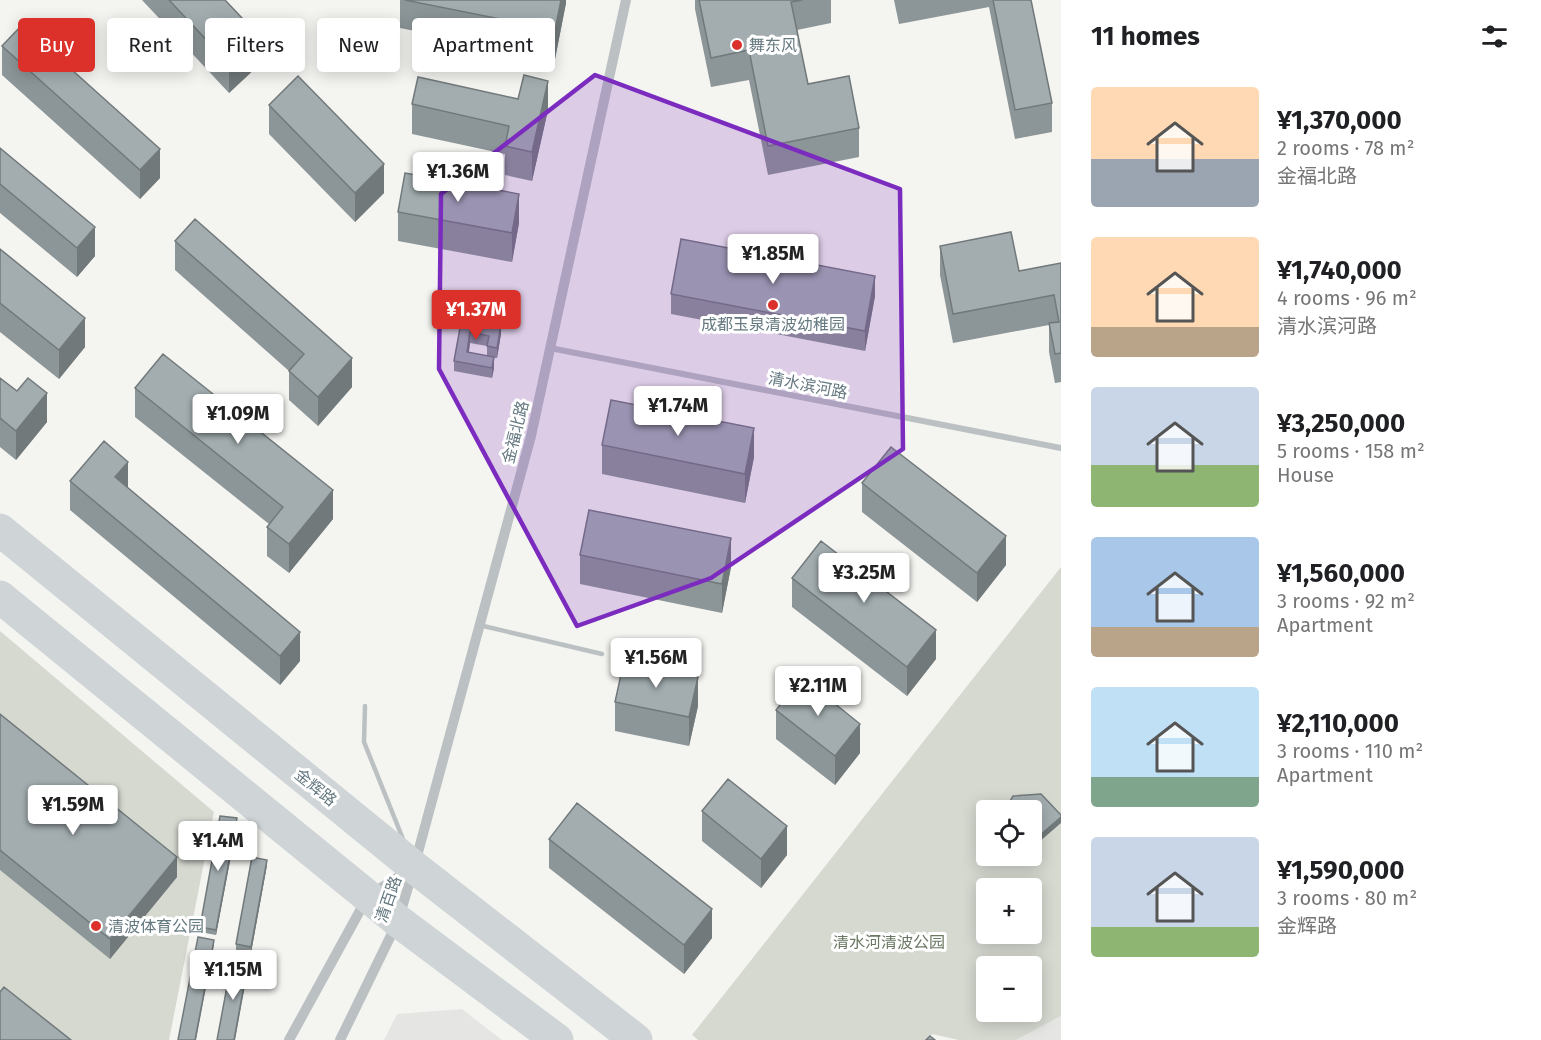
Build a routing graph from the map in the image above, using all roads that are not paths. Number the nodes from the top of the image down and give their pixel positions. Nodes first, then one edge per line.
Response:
1 (626, 0) edge
2 (550, 348) junction
3 (1061, 448) edge
4 (0, 530) edge
5 (0, 597) edge
6 (479, 625) junction
7 (602, 654) dead end
8 (365, 706) dead end
9 (410, 856) junction
10 (368, 896) junction
11 (398, 921) junction
12 (289, 1040) edge
13 (340, 1040) edge
14 (557, 1040) edge
15 (636, 1040) edge

1 - 2 street, 金福北路
2 - 3 street, 清水滨河路
2 - 6 street, 金福北路
4 - 9 main road, 金辉路
5 - 10 main road
6 - 7 lane
6 - 9 street, 金福北路
8 - 9 lane
9 - 10 street, 清百路
9 - 11 street, 清百路
9 - 15 main road, 金辉路
10 - 11 main road
10 - 12 street, 清百路
11 - 13 street, 清百路
11 - 14 main road

